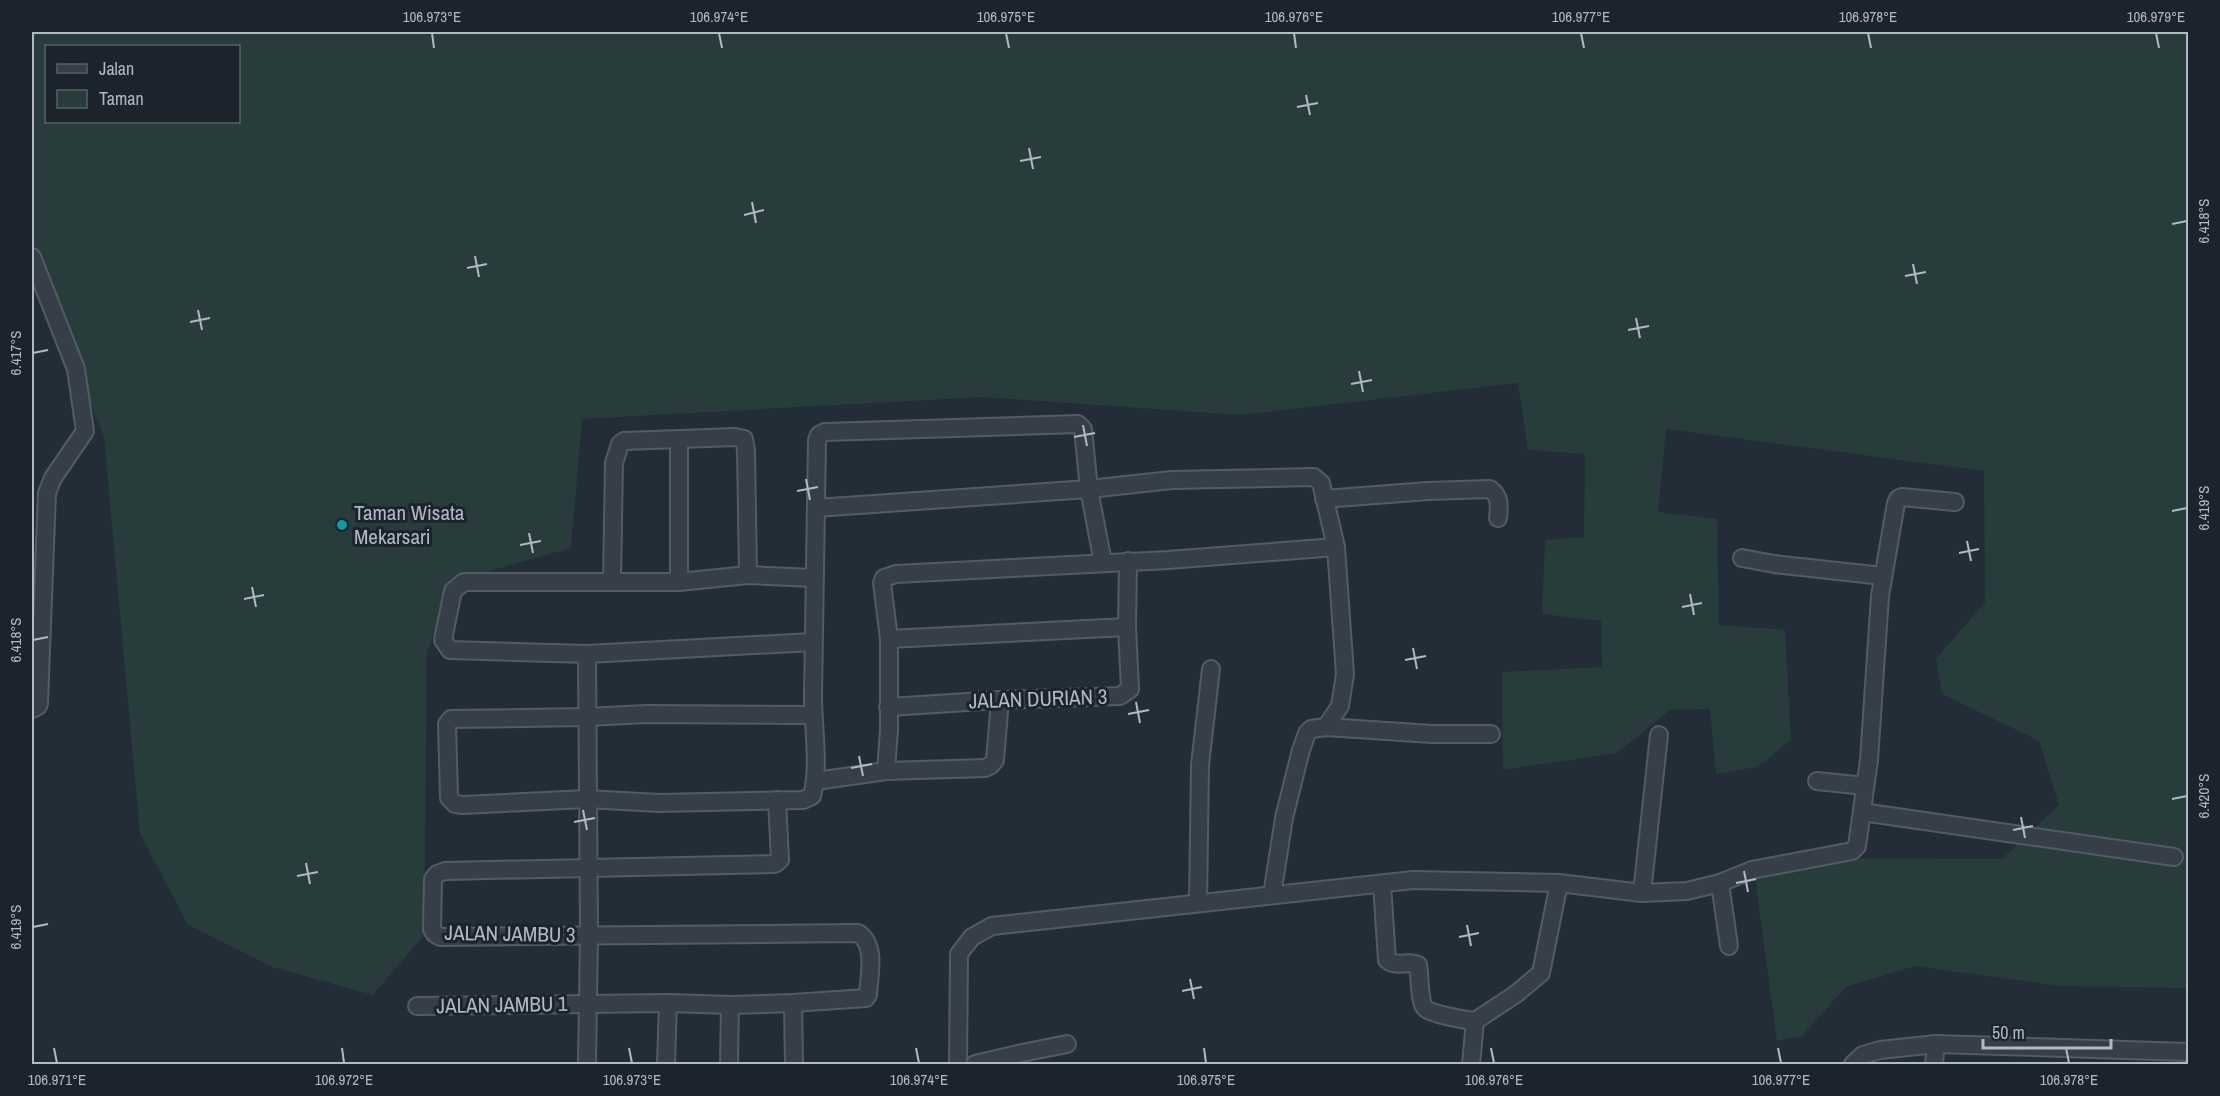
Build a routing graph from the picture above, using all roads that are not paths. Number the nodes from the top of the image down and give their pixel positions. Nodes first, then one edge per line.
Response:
1 (32, 257) edge
2 (679, 439) junction
3 (1089, 489) junction
4 (1324, 499) junction
5 (1955, 502) dead end
6 (816, 508) junction
7 (1498, 519) dead end
8 (1336, 547) junction
9 (1742, 558) dead end
10 (1128, 561) junction
11 (1103, 562) junction
12 (748, 576) junction
13 (1883, 576) junction
14 (813, 578) junction
15 (612, 581) junction
16 (679, 582) junction
17 (1127, 627) junction
18 (889, 639) junction
19 (813, 642) junction
20 (587, 654) junction
21 (1211, 669) dead end
22 (1000, 700) junction
23 (888, 707) junction
24 (32, 709) edge
25 (813, 715) junction
26 (587, 717) junction
27 (1326, 728) junction
28 (1491, 734) dead end
29 (1659, 735) dead end
30 (886, 771) junction
31 (1817, 780) dead end
32 (816, 781) junction
33 (1865, 786) junction
34 (587, 799) junction
35 (777, 800) junction
36 (1862, 812) junction
37 (2174, 857) dead end
38 (588, 867) junction
39 (1559, 883) junction
40 (1720, 883) junction
41 (1382, 884) junction
42 (1642, 893) junction
43 (1272, 895) junction
44 (1198, 903) junction
45 (589, 935) junction
46 (1729, 946) dead end
47 (668, 1003) junction
48 (793, 1003) junction
49 (588, 1004) junction
50 (730, 1005) junction
51 (417, 1006) dead end
52 (1475, 1021) junction
53 (1067, 1044) dead end
54 (1936, 1044) junction
55 (2025, 1048) junction
56 (2188, 1052) edge
57 (2100, 1057) edge
58 (1859, 1061) edge
59 (587, 1065) edge
60 (666, 1065) edge
61 (729, 1065) edge
62 (794, 1065) edge
63 (958, 1065) edge
64 (975, 1065) edge
65 (1471, 1065) edge
66 (1934, 1065) edge
67 (2022, 1065) edge

1 - 24 street
2 - 12 street
2 - 15 street
2 - 16 street
3 - 4 street
3 - 6 street
3 - 6 street
3 - 11 street
4 - 7 street
4 - 8 street
5 - 13 street
6 - 14 street
8 - 10 street
8 - 27 street
9 - 13 street
10 - 11 street
10 - 17 street, JALAN DURIAN 3
11 - 18 street
12 - 14 street
12 - 16 street
13 - 33 street
14 - 19 street
15 - 16 street
15 - 20 street
17 - 18 street
17 - 22 street, JALAN DURIAN 3
18 - 23 street
19 - 20 street
19 - 25 street
20 - 26 street
21 - 44 street
22 - 23 street, JALAN DURIAN 3
22 - 30 street
23 - 30 street
25 - 26 street
25 - 32 street
26 - 34 street
26 - 34 street
27 - 28 street
27 - 43 street
29 - 42 street
30 - 32 street
31 - 33 street
32 - 35 street
33 - 36 street
34 - 35 street
34 - 38 street
35 - 38 street
36 - 37 street
36 - 40 street
38 - 45 street
38 - 45 street, JALAN JAMBU 3
39 - 41 street
39 - 42 street
39 - 52 street
40 - 42 street
40 - 46 street
41 - 43 street
41 - 52 street
43 - 44 street
44 - 63 street
45 - 48 street, JALAN JAMBU 3
45 - 49 street
47 - 49 street, JALAN JAMBU 1
47 - 50 street, JALAN JAMBU 1
47 - 60 street
48 - 50 street, JALAN JAMBU 1
48 - 62 street
49 - 51 street, JALAN JAMBU 1
49 - 59 street
50 - 61 street
52 - 65 street
53 - 64 street
54 - 55 street
54 - 58 street
54 - 66 street
55 - 57 street
55 - 67 street
56 - 57 street

